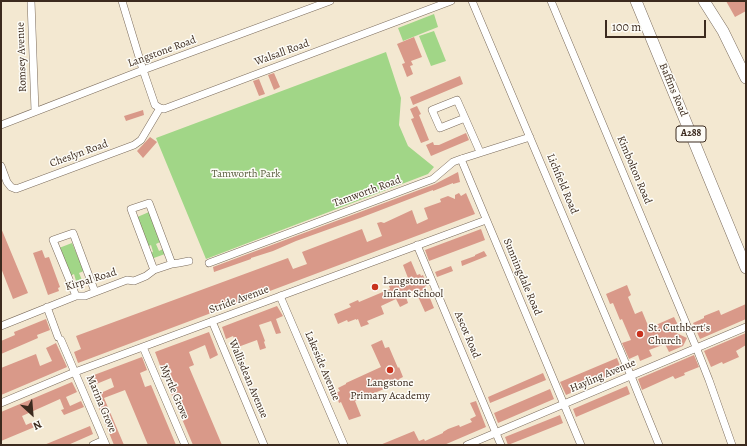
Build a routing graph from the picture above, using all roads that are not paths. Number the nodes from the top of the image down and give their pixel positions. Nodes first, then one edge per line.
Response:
1 (32, 1) edge
2 (122, 1) edge
3 (330, 1) edge
4 (451, 1) edge
5 (472, 1) edge
6 (551, 1) edge
7 (636, 1) edge
8 (704, 1) edge
9 (143, 70) junction
10 (745, 70) edge
11 (160, 108) junction
12 (35, 112) junction
13 (465, 118) junction
14 (1, 125) edge
15 (530, 137) junction
16 (480, 152) junction
17 (460, 159) junction
18 (1, 166) edge
19 (486, 220) junction
20 (417, 245) junction
21 (189, 261) dead end
22 (209, 263) dead end
23 (172, 264) junction
24 (746, 268) edge
25 (154, 270) junction
26 (95, 292) junction
27 (76, 296) junction
28 (280, 296) junction
29 (47, 307) junction
30 (212, 321) junction
31 (1, 326) edge
32 (746, 327) edge
33 (143, 347) junction
34 (696, 347) junction
35 (76, 372) junction
36 (631, 376) junction
37 (1, 403) edge
38 (564, 404) junction
39 (496, 433) junction
40 (105, 443) edge
41 (93, 445) edge
42 (185, 445) edge
43 (264, 445) edge
44 (344, 445) edge
45 (467, 445) edge
46 (501, 445) edge
47 (581, 445) edge
48 (659, 445) edge
49 (732, 445) edge

1 - 12 street, Romsey Avenue
2 - 9 street
3 - 9 street, Langstone Road
4 - 11 street, Walsall Road
5 - 15 street, Lichfield Road
6 - 34 street, Kimbolton Road
7 - 24 main road, Baffins Road / A288
8 - 10 main road
9 - 11 street
9 - 12 street, Langstone Road
11 - 18 street, Cheslyn Road
12 - 14 street, Langstone Road
13 - 13 street
13 - 16 street
15 - 16 street, Tamworth Road
15 - 36 street, Lichfield Road
16 - 17 street, Tamworth Road
17 - 19 street, Sunningdale Road
17 - 22 street, Tamworth Road
19 - 20 street, Stride Avenue
19 - 38 street, Sunningdale Road
20 - 28 street, Stride Avenue
20 - 39 street, Ascot Road
21 - 23 street, Kirpal Road
23 - 25 street, Kirpal Road
23 - 25 street
25 - 26 street, Kirpal Road
26 - 27 street, Kirpal Road
26 - 27 street
27 - 29 street, Kirpal Road
28 - 30 street, Stride Avenue
28 - 44 street, Lakeside Avenue
29 - 31 street, Kirpal Road
29 - 35 street, Marina Grove
30 - 33 street, Stride Avenue
30 - 43 street, Wallisdean Avenue
32 - 34 street, Hayling Avenue
33 - 35 street, Stride Avenue
33 - 42 street, Myrtle Grove
34 - 36 street, Hayling Avenue
34 - 49 street, Kimbolton Road
35 - 37 street, Stride Avenue
35 - 40 street, Marina Grove
36 - 38 street, Hayling Avenue
36 - 48 street, Lichfield Road
38 - 39 street, Hayling Avenue
38 - 47 street, Sunningdale Road
39 - 45 street, Hayling Avenue
39 - 46 street, Ascot Road
40 - 41 street

